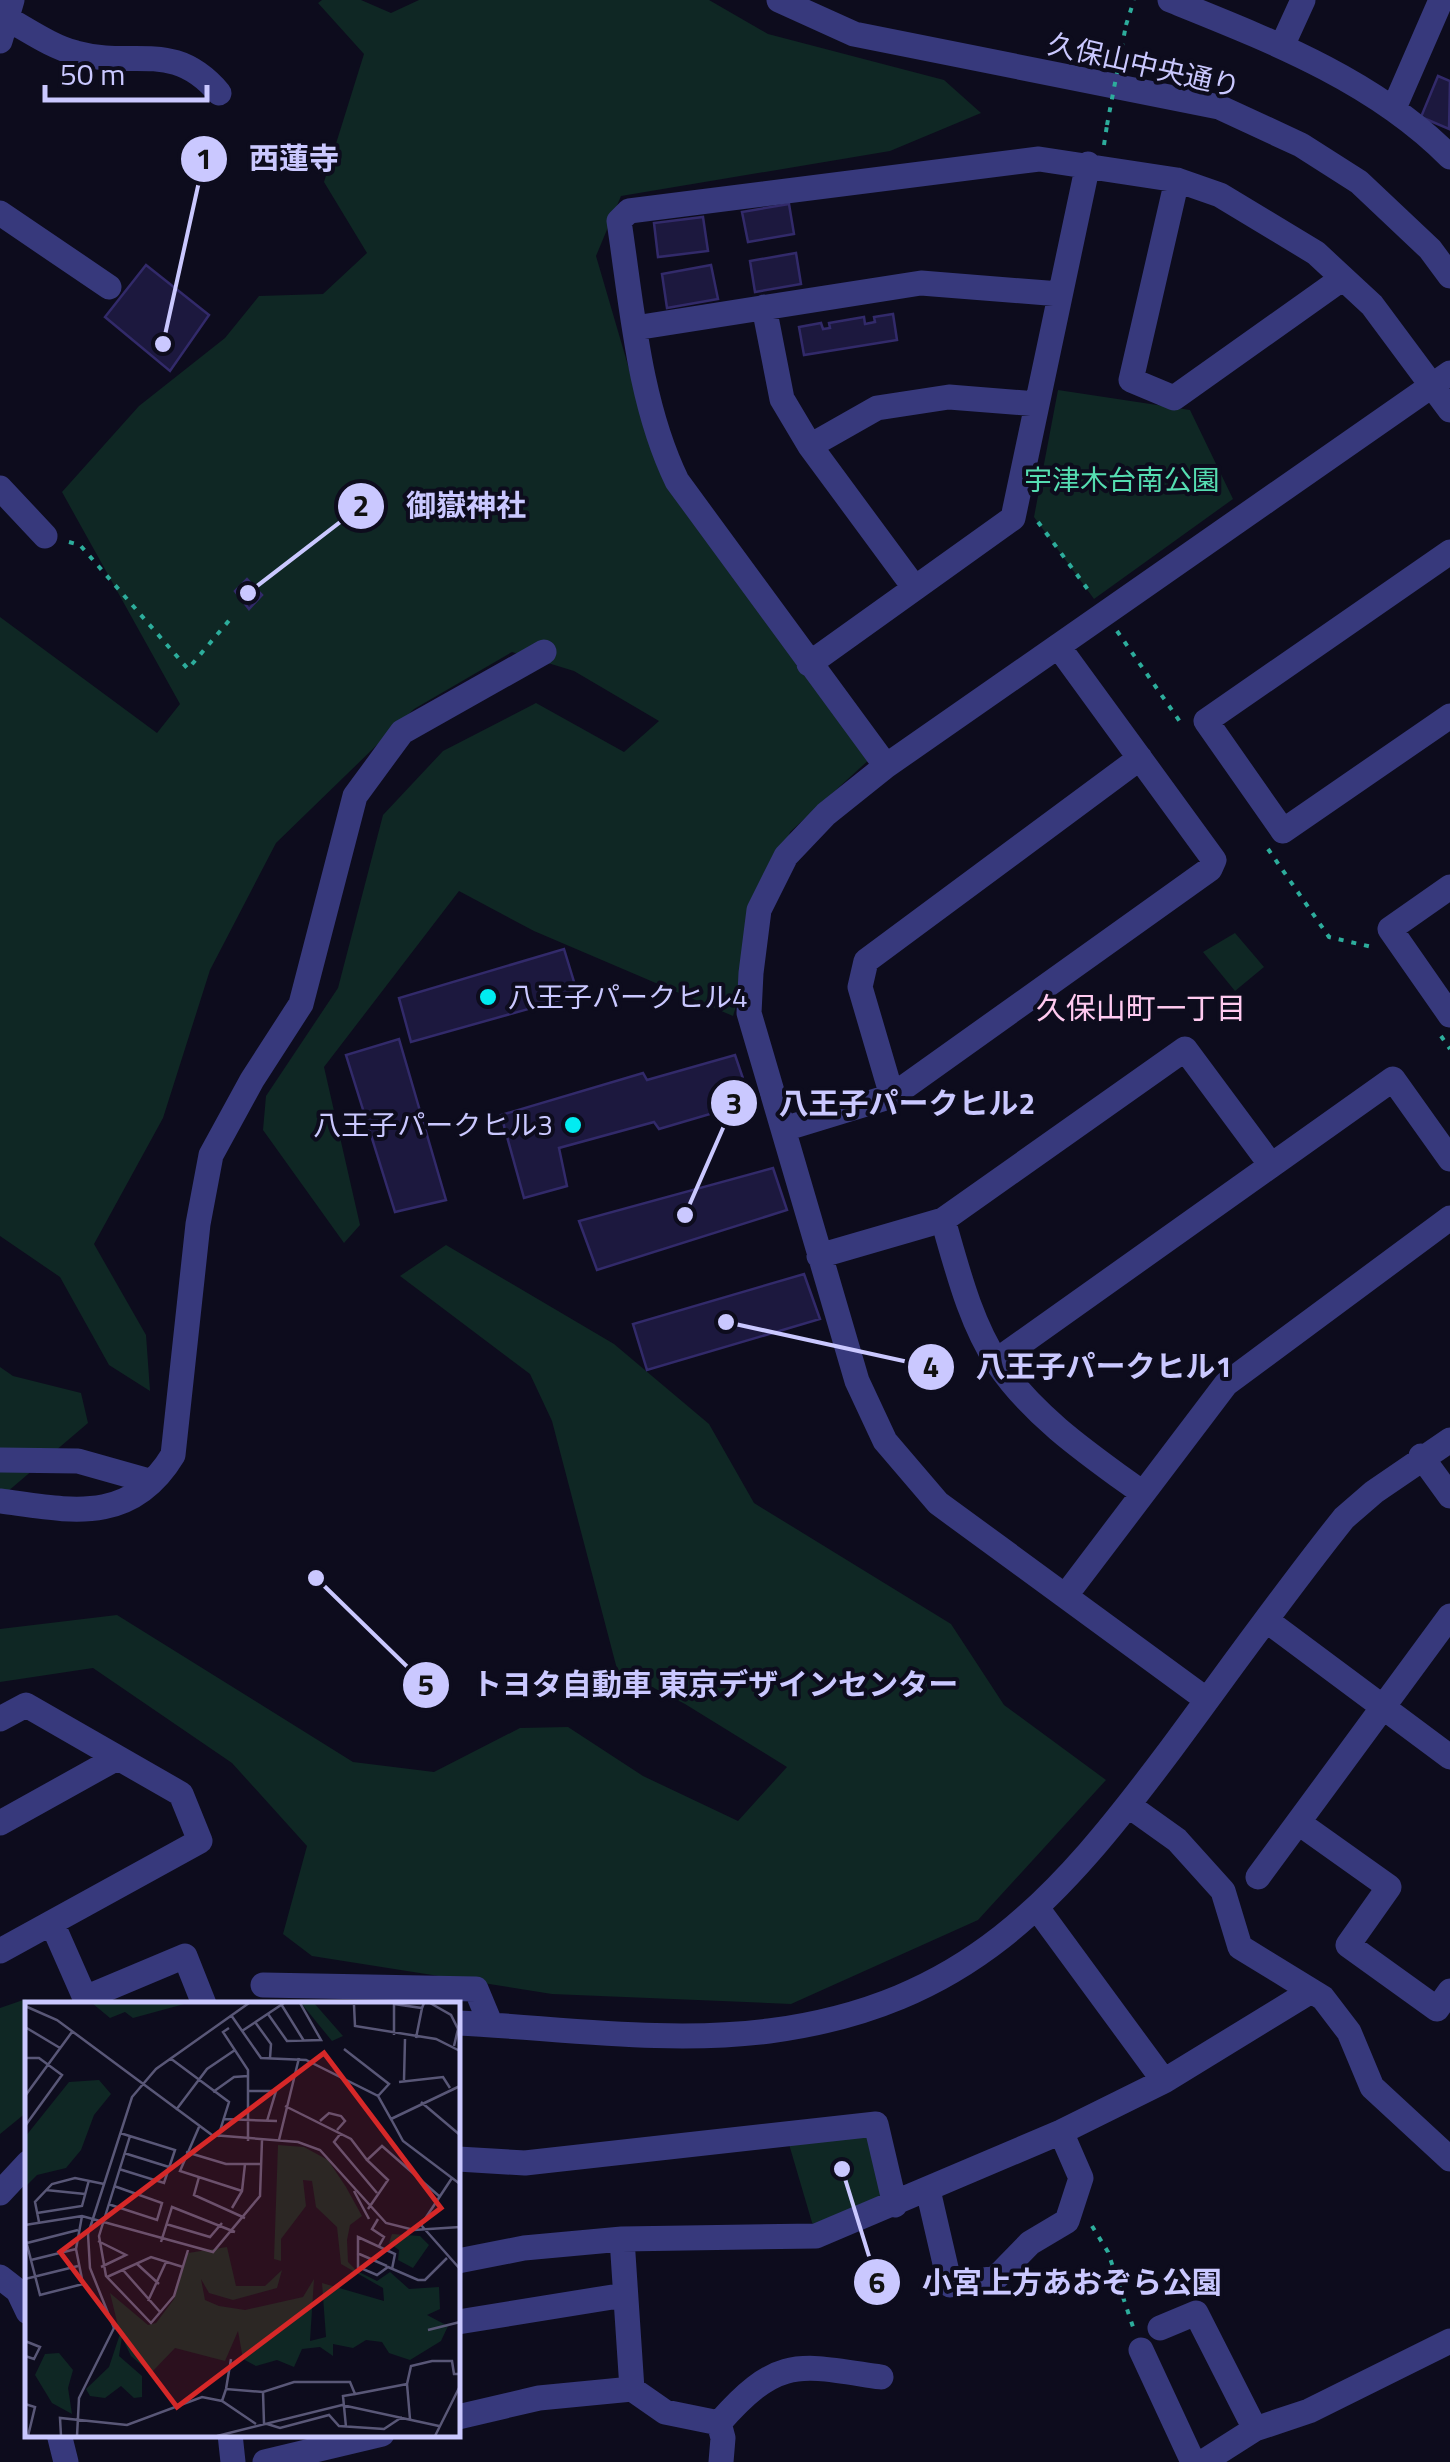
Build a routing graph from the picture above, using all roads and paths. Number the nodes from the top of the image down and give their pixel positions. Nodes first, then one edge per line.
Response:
1 (779, 0) edge
2 (1134, 0) edge
3 (1170, 0) edge
4 (1303, 0) edge
5 (1442, 0) edge
6 (6, 20) edge
7 (1282, 46) junction
8 (219, 92) dead end
9 (1394, 108) junction
10 (1107, 125) dead end
11 (1450, 157) edge
12 (1088, 164) junction
13 (1177, 180) junction
14 (0, 212) edge
15 (1450, 276) edge
16 (1343, 278) junction
17 (109, 287) dead end
18 (1060, 294) junction
19 (764, 307) junction
20 (635, 328) junction
21 (1441, 379) edge
22 (1037, 404) junction
23 (1450, 410) edge
24 (810, 446) junction
25 (0, 488) edge
26 (1034, 517) dead end
27 (45, 536) joint
28 (1450, 552) edge
29 (914, 587) junction
30 (1105, 613) junction
31 (232, 616) dead end
32 (1058, 646) junction
33 (544, 652) dead end
34 (808, 664) junction
35 (1450, 716) edge
36 (1183, 726) dead end
37 (1140, 758) junction
38 (886, 766) junction
39 (1262, 840) dead end
40 (1450, 887) edge
41 (1379, 948) dead end
42 (1445, 1025) edge
43 (1450, 1049) edge
44 (892, 1096) junction
45 (784, 1129) junction
46 (1450, 1160) edge
47 (1271, 1165) junction
48 (1450, 1218) edge
49 (942, 1220) junction
50 (819, 1256) junction
51 (996, 1361) junction
52 (1450, 1440) edge
53 (1422, 1456) junction
54 (0, 1460) edge
55 (149, 1480) junction
56 (1141, 1492) junction
57 (1450, 1496) edge
58 (0, 1500) edge
59 (1066, 1596) junction
60 (1450, 1616) edge
61 (1266, 1620) junction
62 (1207, 1700) junction
63 (1382, 1707) junction
64 (0, 1719) edge
65 (1450, 1757) edge
66 (117, 1758) junction
67 (1128, 1805) junction
68 (0, 1823) edge
69 (1299, 1823) junction
70 (1258, 1877) dead end
71 (1037, 1908) junction
72 (52, 1924) junction
73 (0, 1950) edge
74 (262, 1985) dead end
75 (1311, 1992) junction
76 (1450, 1992) edge
77 (203, 2002) edge
78 (460, 2023) edge
79 (491, 2025) junction
80 (1164, 2080) junction
81 (1060, 2132) junction
82 (460, 2158) edge
83 (1450, 2159) edge
84 (25, 2166) edge
85 (928, 2190) junction
86 (0, 2194) edge
87 (1075, 2195) junction
88 (895, 2205) junction
89 (622, 2239) junction
90 (460, 2262) edge
91 (0, 2276) edge
92 (625, 2295) junction
93 (25, 2306) edge
94 (460, 2322) edge
95 (1160, 2328) dead end
96 (1450, 2340) edge
97 (1141, 2350) joint
98 (881, 2378) dead end
99 (632, 2389) junction
100 (460, 2417) edge
101 (719, 2423) junction
102 (1255, 2429) junction
103 (60, 2437) edge
104 (230, 2437) edge
105 (370, 2437) edge
106 (66, 2462) edge
107 (233, 2462) edge
108 (266, 2462) edge
109 (721, 2462) edge
110 (1193, 2462) edge
111 (1203, 2462) edge

1 - 15 street, 久保山中央通り
2 - 10 path, bridge
3 - 7 street
4 - 7 street
5 - 9 street
6 - 8 street
7 - 9 street
9 - 11 street
12 - 13 street
12 - 18 street
12 - 20 street
13 - 16 street
13 - 16 street
14 - 17 street
16 - 21 street
18 - 19 street
18 - 22 street
19 - 20 street
19 - 24 street
20 - 34 street
21 - 23 street
21 - 30 street
22 - 24 street
22 - 29 street
24 - 29 street
25 - 27 street
26 - 30 path
27 - 31 path
28 - 35 street
29 - 34 street
30 - 32 street
30 - 36 path
32 - 37 street
32 - 38 street
33 - 55 street
34 - 38 street
37 - 44 street
37 - 44 street
38 - 45 street
39 - 41 path
40 - 42 street
42 - 43 path
44 - 45 street
45 - 50 street
46 - 47 street
47 - 49 street
47 - 51 street
48 - 56 street
49 - 50 street
49 - 51 street
50 - 59 street
51 - 56 street
52 - 53 street
53 - 57 street
53 - 61 street
54 - 55 street
55 - 58 street
56 - 59 street
59 - 62 street
60 - 63 street
61 - 62 street
61 - 63 street
62 - 67 street
63 - 65 street
63 - 69 street
64 - 66 street
66 - 68 street
66 - 72 street
67 - 71 street
67 - 75 street
69 - 70 street
69 - 76 street
71 - 79 street
71 - 80 street
72 - 73 street
72 - 77 street
74 - 79 street
75 - 80 street
75 - 83 street
78 - 79 street
80 - 81 street
81 - 85 street
81 - 87 street
82 - 88 street
84 - 86 street
85 - 87 street
85 - 88 street
87 - 97 path
88 - 89 street
89 - 90 street
89 - 92 street
91 - 93 street
92 - 94 street
92 - 99 street
95 - 102 street
96 - 102 street
97 - 110 street
98 - 101 street
99 - 100 street
99 - 101 street
101 - 109 street
102 - 111 street
103 - 106 street
104 - 107 street
105 - 108 street

